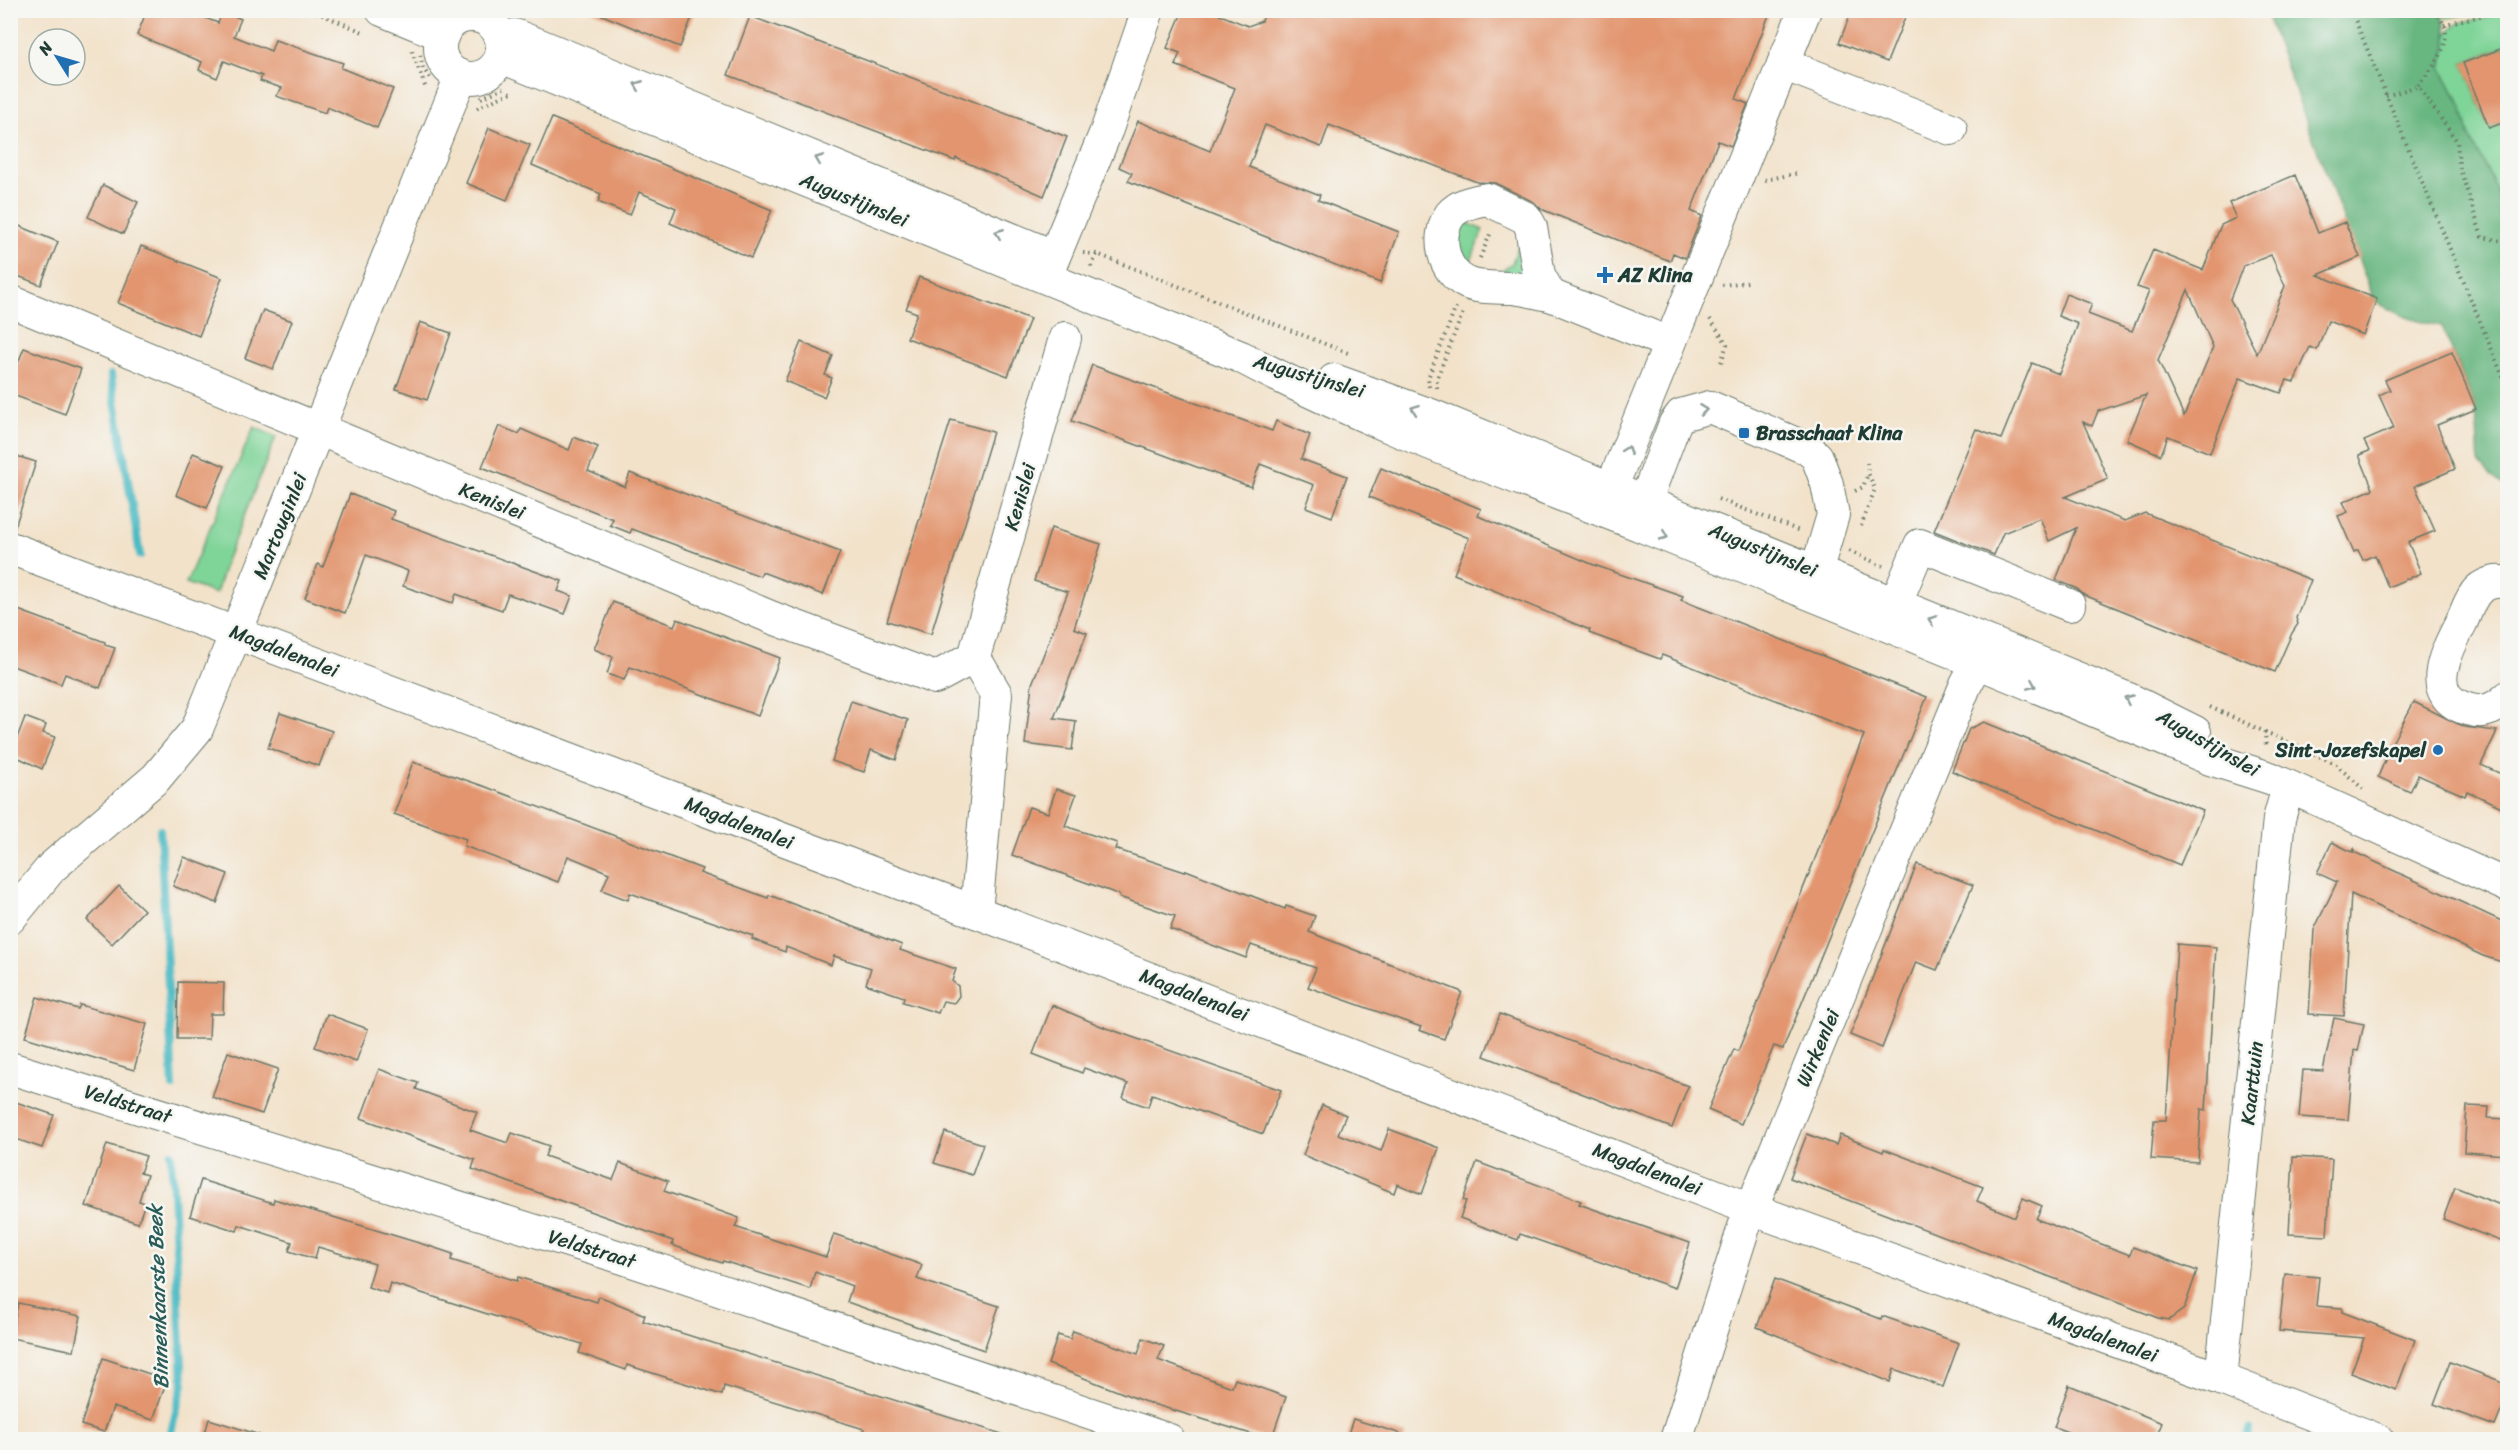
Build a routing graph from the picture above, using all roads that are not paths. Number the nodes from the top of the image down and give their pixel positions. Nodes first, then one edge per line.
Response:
1 (382, 10) edge
2 (1148, 10) edge
3 (1805, 10) edge
4 (475, 27) edge
5 (1783, 64) junction
6 (461, 76) junction
7 (1951, 129) dead end
8 (1049, 267) junction
9 (1550, 295) junction
10 (10, 301) edge
11 (1065, 338) dead end
12 (1669, 343) junction
13 (1429, 423) junction
14 (319, 430) junction
15 (1603, 492) junction
16 (1645, 502) junction
17 (10, 548) edge
18 (2508, 583) edge
19 (1819, 585) junction
20 (1895, 604) junction
21 (2069, 605) dead end
22 (236, 633) junction
23 (974, 657) junction
24 (1978, 662) junction
25 (2508, 697) edge
26 (2279, 782) junction
27 (2508, 886) edge
28 (976, 912) junction
29 (10, 918) edge
30 (10, 1068) edge
31 (1751, 1209) junction
32 (2221, 1379) junction
33 (1169, 1440) edge
34 (1676, 1440) edge
35 (2378, 1440) edge

1 - 4 street, Augustijnslei
2 - 8 street
3 - 5 street
4 - 6 street
4 - 6 street
4 - 8 street, Augustijnslei
5 - 7 street
5 - 12 street
6 - 14 street, Martouginlei
8 - 13 street, Augustijnslei
9 - 9 street
9 - 12 street
10 - 14 street, Kenislei
11 - 23 street, Kenislei
15 -> 12 street
13 - 15 street, Augustijnslei
13 -> 19 street, Augustijnslei
14 - 22 street, Martouginlei
14 - 23 street, Kenislei
15 - 16 street, Augustijnslei
16 - 19 street, Augustijnslei
16 -> 19 street
17 - 22 street, Magdalenalei
18 - 25 street
19 - 20 street, Augustijnslei
19 - 24 street, Augustijnslei
20 - 21 street
26 -> 20 street, Augustijnslei
22 - 28 street, Magdalenalei
22 - 29 street, Martouginlei
23 - 28 street
24 -> 26 street, Augustijnslei
24 - 31 street, Wirkenlei
26 - 27 street, Augustijnslei
26 - 32 street, Kaarttuin
28 - 31 street, Magdalenalei
30 - 33 street, Veldstraat
31 - 32 street, Magdalenalei
31 - 34 street, Wirkenlei
32 - 35 street, Magdalenalei

